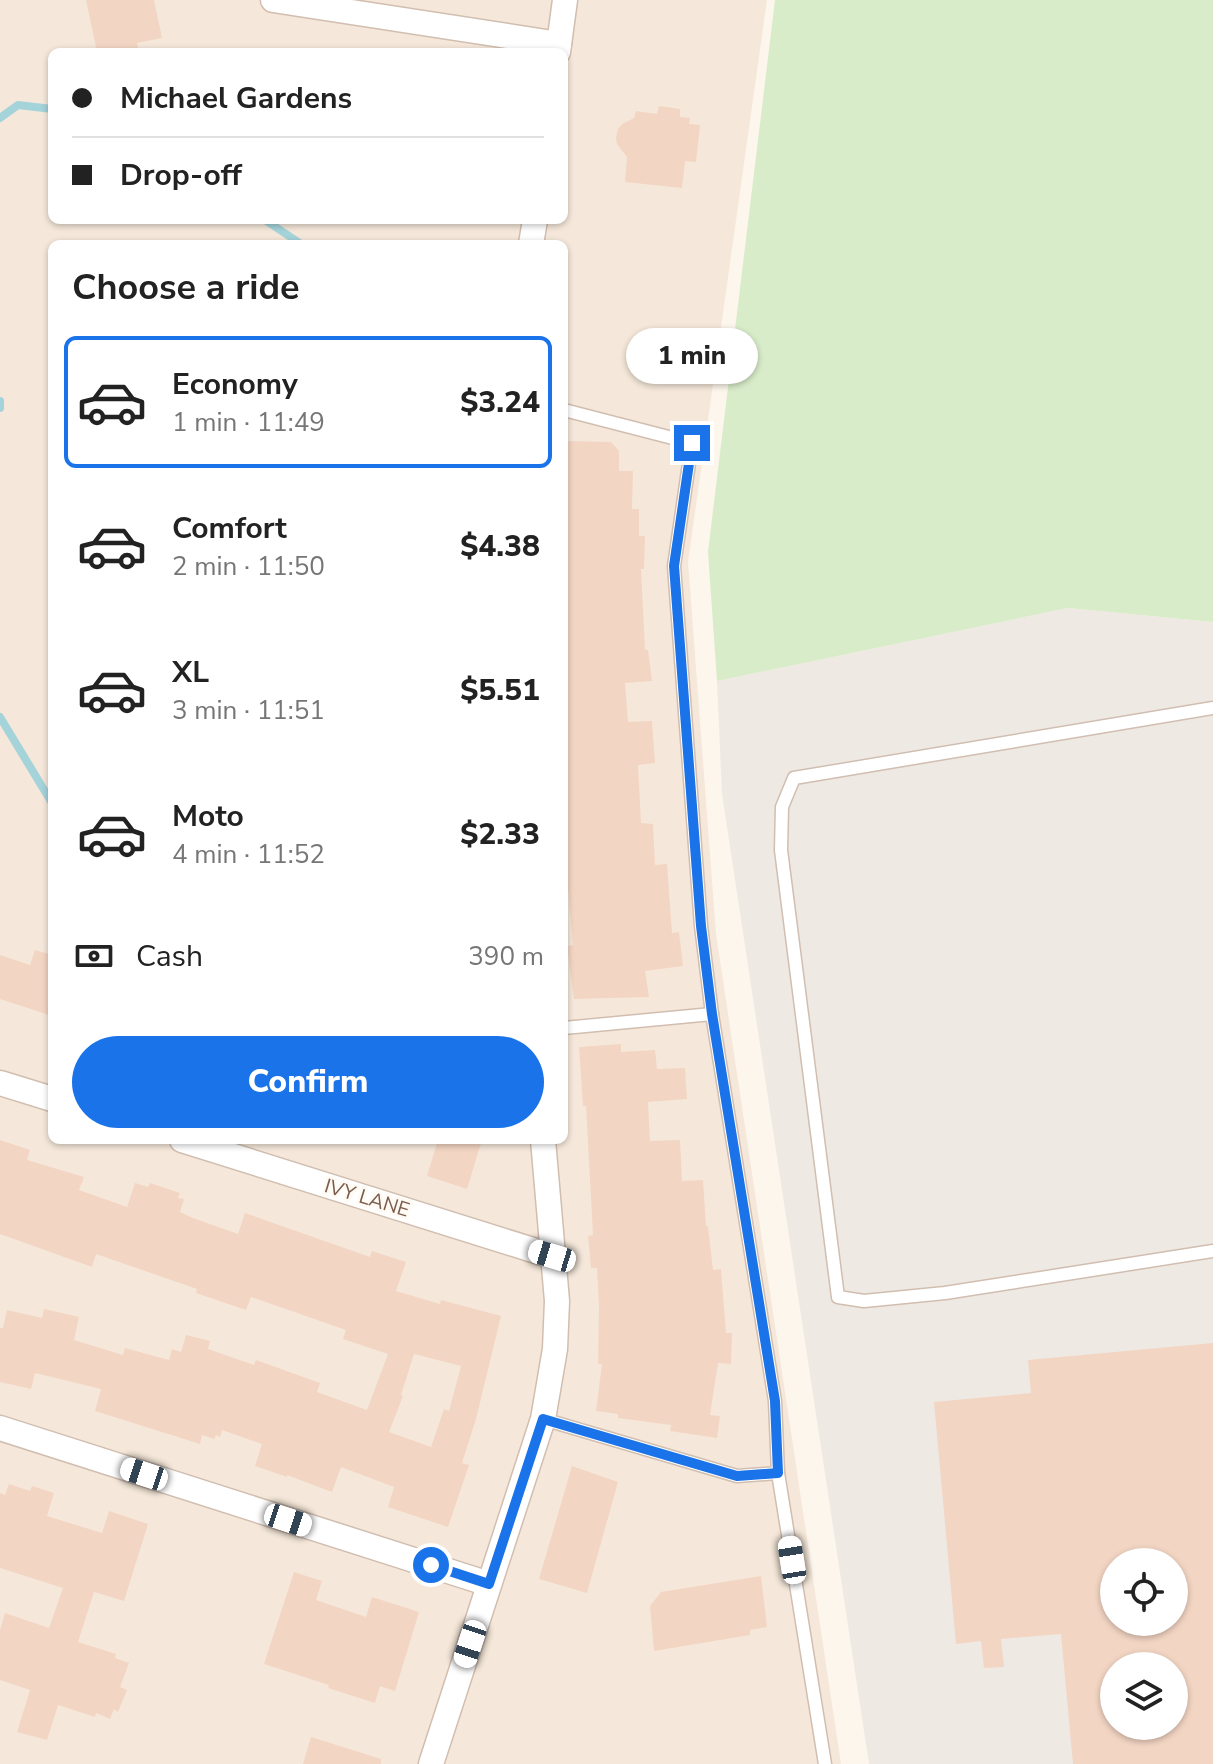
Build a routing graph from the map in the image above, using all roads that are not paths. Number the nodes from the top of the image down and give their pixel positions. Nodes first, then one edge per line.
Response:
1 (273, 0) edge
2 (565, 0) edge
3 (559, 48) edge
4 (568, 411) edge
5 (1213, 708) edge
6 (712, 1014) junction
7 (568, 1028) edge
8 (0, 1083) edge
9 (48, 1098) edge
10 (195, 1144) edge
11 (543, 1144) edge
12 (1213, 1251) edge
13 (552, 1256) junction
14 (543, 1419) junction
15 (0, 1428) edge
16 (778, 1473) junction
17 (489, 1584) junction
18 (431, 1764) edge
19 (825, 1764) edge

1 - 3 street
2 - 3 street
4 - 6 lane
5 - 12 lane
6 - 7 lane
6 - 16 lane
8 - 9 street
10 - 13 street, IVY LANE
11 - 13 street
13 - 14 street
14 - 16 lane
14 - 17 street
15 - 17 street
16 - 19 lane
17 - 18 street

